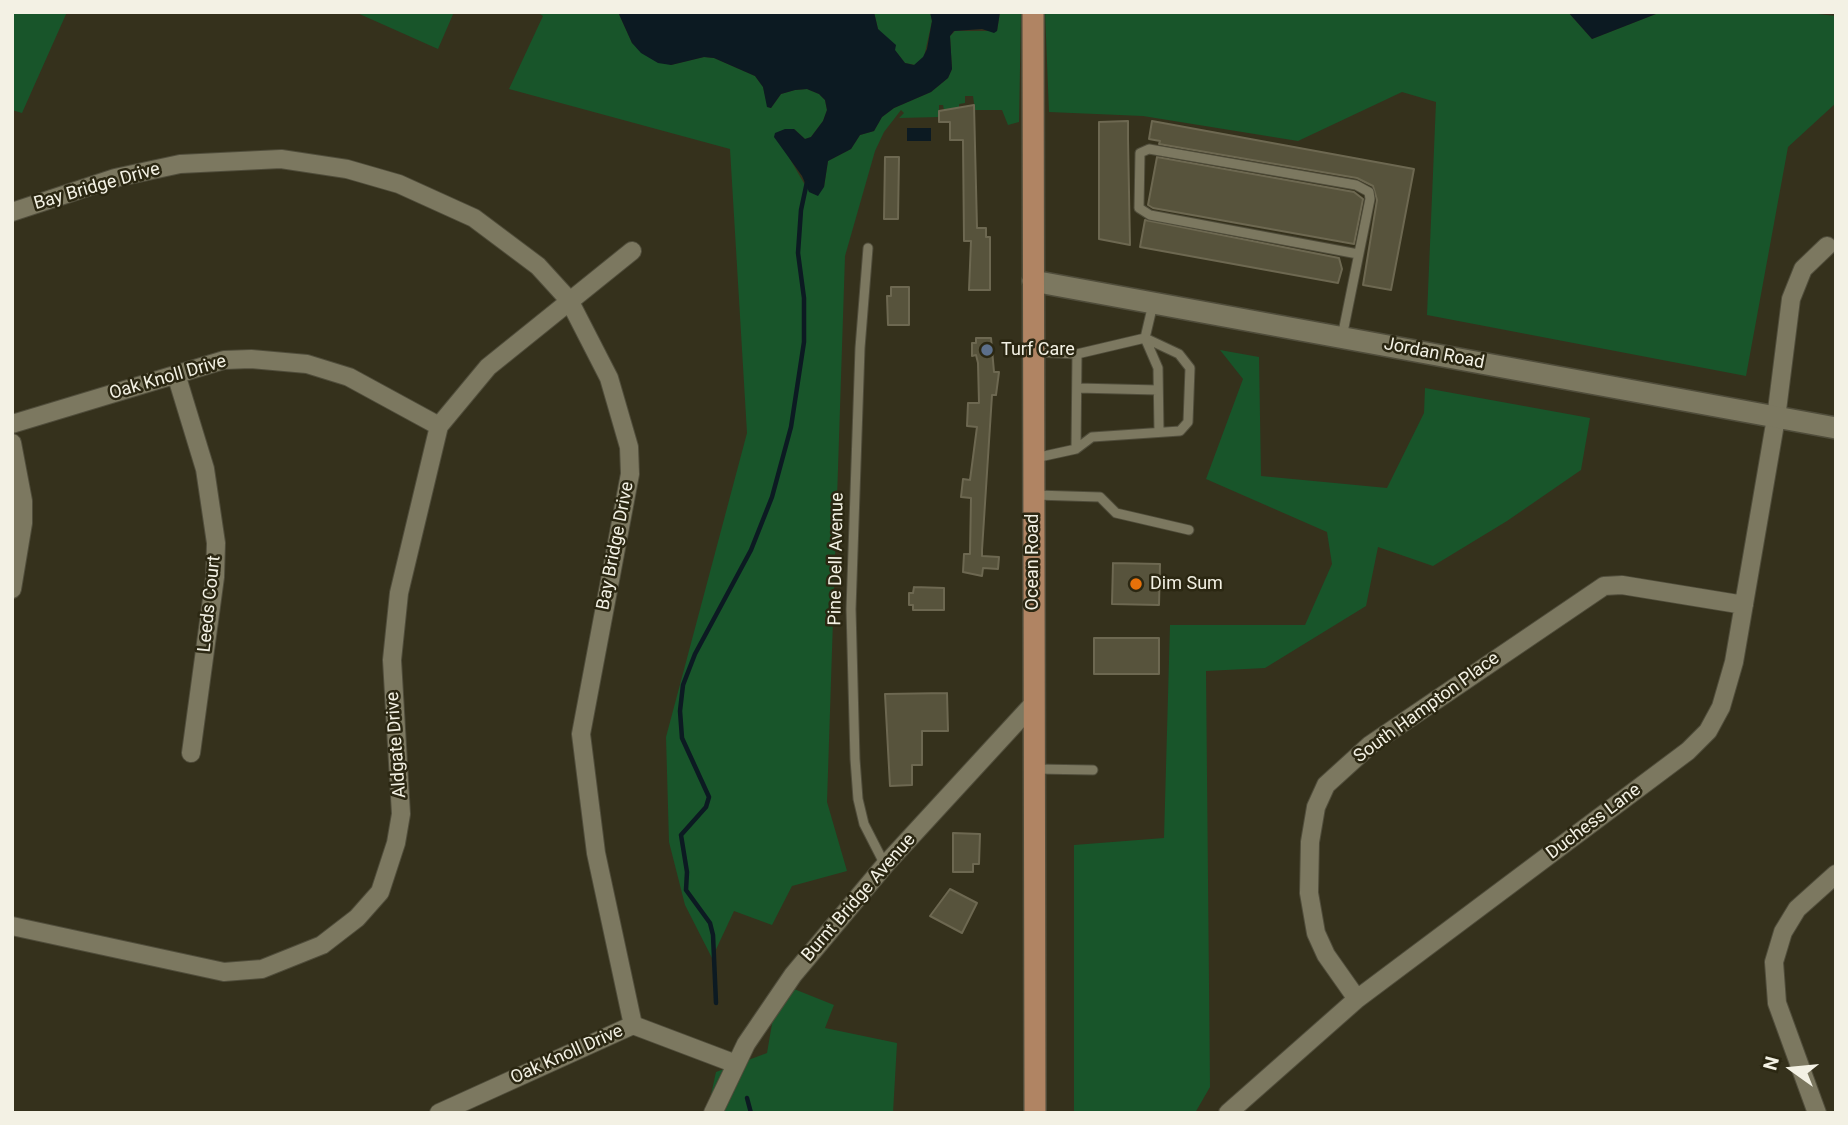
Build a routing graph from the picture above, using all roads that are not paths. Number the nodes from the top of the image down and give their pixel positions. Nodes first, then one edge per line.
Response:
1 (1033, 12) edge
2 (12, 212) edge
3 (1827, 246) dead end
4 (868, 248) dead end
5 (632, 251) dead end
6 (1358, 254) junction
7 (1033, 281) junction
8 (569, 300) junction
9 (1153, 302) junction
10 (1342, 337) junction
11 (1145, 338) junction
12 (1033, 352) junction
13 (1077, 354) junction
14 (176, 374) junction
15 (1077, 388) junction
16 (1158, 390) junction
17 (1776, 418) junction
18 (12, 424) edge
19 (439, 426) junction
20 (1836, 428) edge
21 (1158, 432) junction
22 (12, 443) edge
23 (1076, 449) junction
24 (1033, 458) junction
25 (1033, 495) junction
26 (1189, 530) dead end
27 (12, 589) edge
28 (1744, 605) junction
29 (1034, 703) junction
30 (191, 753) dead end
31 (1034, 769) junction
32 (1093, 770) dead end
33 (886, 865) junction
34 (1836, 874) edge
35 (12, 926) edge
36 (1357, 999) junction
37 (633, 1025) junction
38 (736, 1064) junction
39 (476, 1105) edge
40 (439, 1113) edge
41 (713, 1113) edge
42 (1035, 1113) edge
43 (1228, 1113) edge
44 (1817, 1113) edge

1 - 7 main road, Ocean Road
2 - 8 street, Bay Bridge Drive
3 - 17 street, Duchess Lane
4 - 33 lane, Pine Dell Avenue
5 - 8 street, Aldgate Drive
6 - 6 lane
6 - 10 lane
7 - 9 street, Jordan Road
7 - 12 main road, Ocean Road
8 - 19 street, Aldgate Drive
8 - 37 street, Bay Bridge Drive
9 - 10 street, Jordan Road
9 - 11 lane
10 - 17 street, Jordan Road
11 - 13 lane
11 - 16 lane
11 - 21 lane
12 - 13 lane
12 - 24 main road, Ocean Road
13 - 15 lane
14 - 18 street, Oak Knoll Drive
14 - 19 street, Oak Knoll Drive
14 - 30 street, Leeds Court
15 - 16 lane
15 - 23 lane
16 - 21 lane
17 - 20 street, Jordan Road
17 - 28 street, Duchess Lane
19 - 35 street, Aldgate Drive
21 - 23 lane
22 - 27 street
23 - 24 lane
24 - 25 main road, Ocean Road
25 - 26 lane
25 - 29 main road, Ocean Road
28 - 36 street, Duchess Lane
28 - 36 street, South Hampton Place
29 - 31 main road, Ocean Road
29 - 33 street, Burnt Bridge Avenue
31 - 32 lane
31 - 42 main road, Ocean Road
33 - 38 street, Burnt Bridge Avenue
34 - 44 street
36 - 43 street, Duchess Lane
37 - 38 street, Oak Knoll Drive
37 - 39 street, Oak Knoll Drive
38 - 41 street, Burnt Bridge Avenue
39 - 40 street, Oak Knoll Drive

